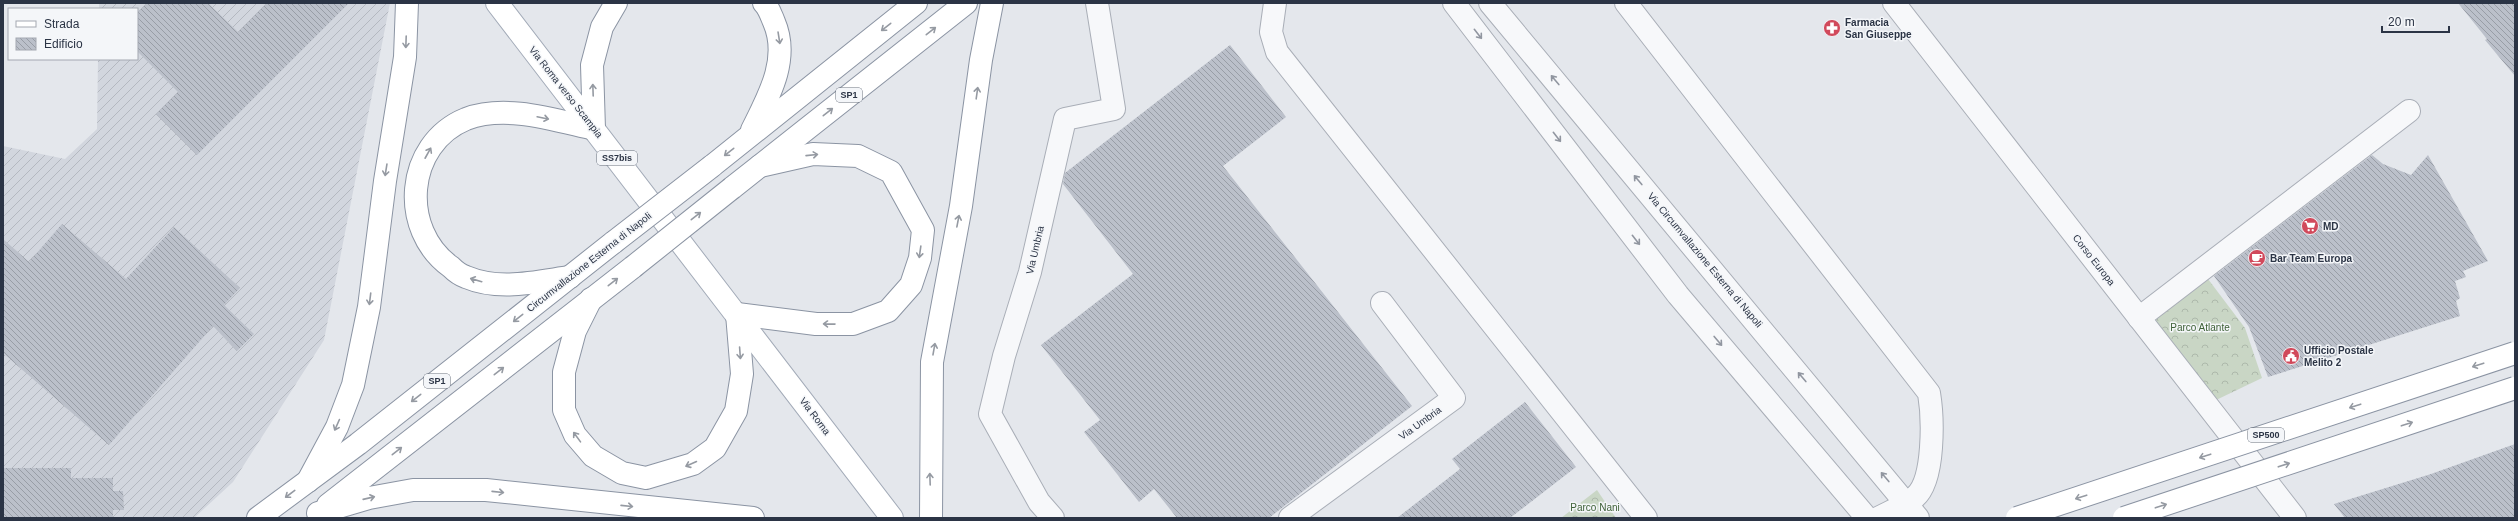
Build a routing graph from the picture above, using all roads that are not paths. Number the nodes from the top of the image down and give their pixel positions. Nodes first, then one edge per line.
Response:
1 (407, 3) edge
2 (497, 3) edge
3 (616, 3) edge
4 (764, 3) edge
5 (916, 3) edge
6 (966, 3) edge
7 (992, 3) edge
8 (1098, 3) edge
9 (1275, 3) edge
10 (1454, 3) edge
11 (1490, 3) edge
12 (1626, 3) edge
13 (1894, 3) edge
14 (2409, 111) dead end
15 (594, 128) junction
16 (748, 137) junction
17 (760, 166) junction
18 (570, 277) junction
19 (592, 299) junction
20 (1382, 303) dead end
21 (737, 314) junction
22 (2139, 318) junction
23 (2515, 353) edge
24 (2515, 388) edge
25 (308, 481) junction
26 (1912, 510) edge
27 (315, 516) edge
28 (258, 518) edge
29 (747, 518) edge
30 (892, 518) edge
31 (931, 518) edge
32 (1053, 518) edge
33 (1290, 518) edge
34 (1646, 518) edge
35 (1867, 518) edge
36 (1878, 518) edge
37 (2017, 518) edge
38 (2124, 518) edge
39 (2295, 518) edge

1 -> 25 main road
2 - 15 main road, Via Roma verso Scampia / SS7bis
15 -> 3 main road
4 -> 16 main road
5 -> 16 main road, Circumvallazione Esterna di Napoli / SP1
17 -> 6 main road, SP1
31 -> 7 main road
8 - 32 street, Via Umbria
9 - 34 street
10 -> 35 street
26 -> 11 street, Via Circumvallazione Esterna di Napoli
12 - 26 street
13 - 22 street, Corso Europa
14 - 22 street
18 -> 15 main road
15 - 21 main road, Via Roma verso Scampia / SS7bis
16 -> 18 main road, Circumvallazione Esterna di Napoli / SP1, bridge
19 -> 17 main road, SP1, bridge
17 -> 21 main road
18 -> 25 main road, Circumvallazione Esterna di Napoli / SP1
21 -> 19 main road
27 -> 19 main road, SP1
20 - 33 street, Via Umbria
21 - 30 main road, Via Roma
22 - 39 street, Corso Europa
23 -> 37 main road, SP500, bridge
38 -> 24 main road, bridge
25 -> 28 main road, Circumvallazione Esterna di Napoli / SP1
26 - 36 street
27 -> 29 main road

